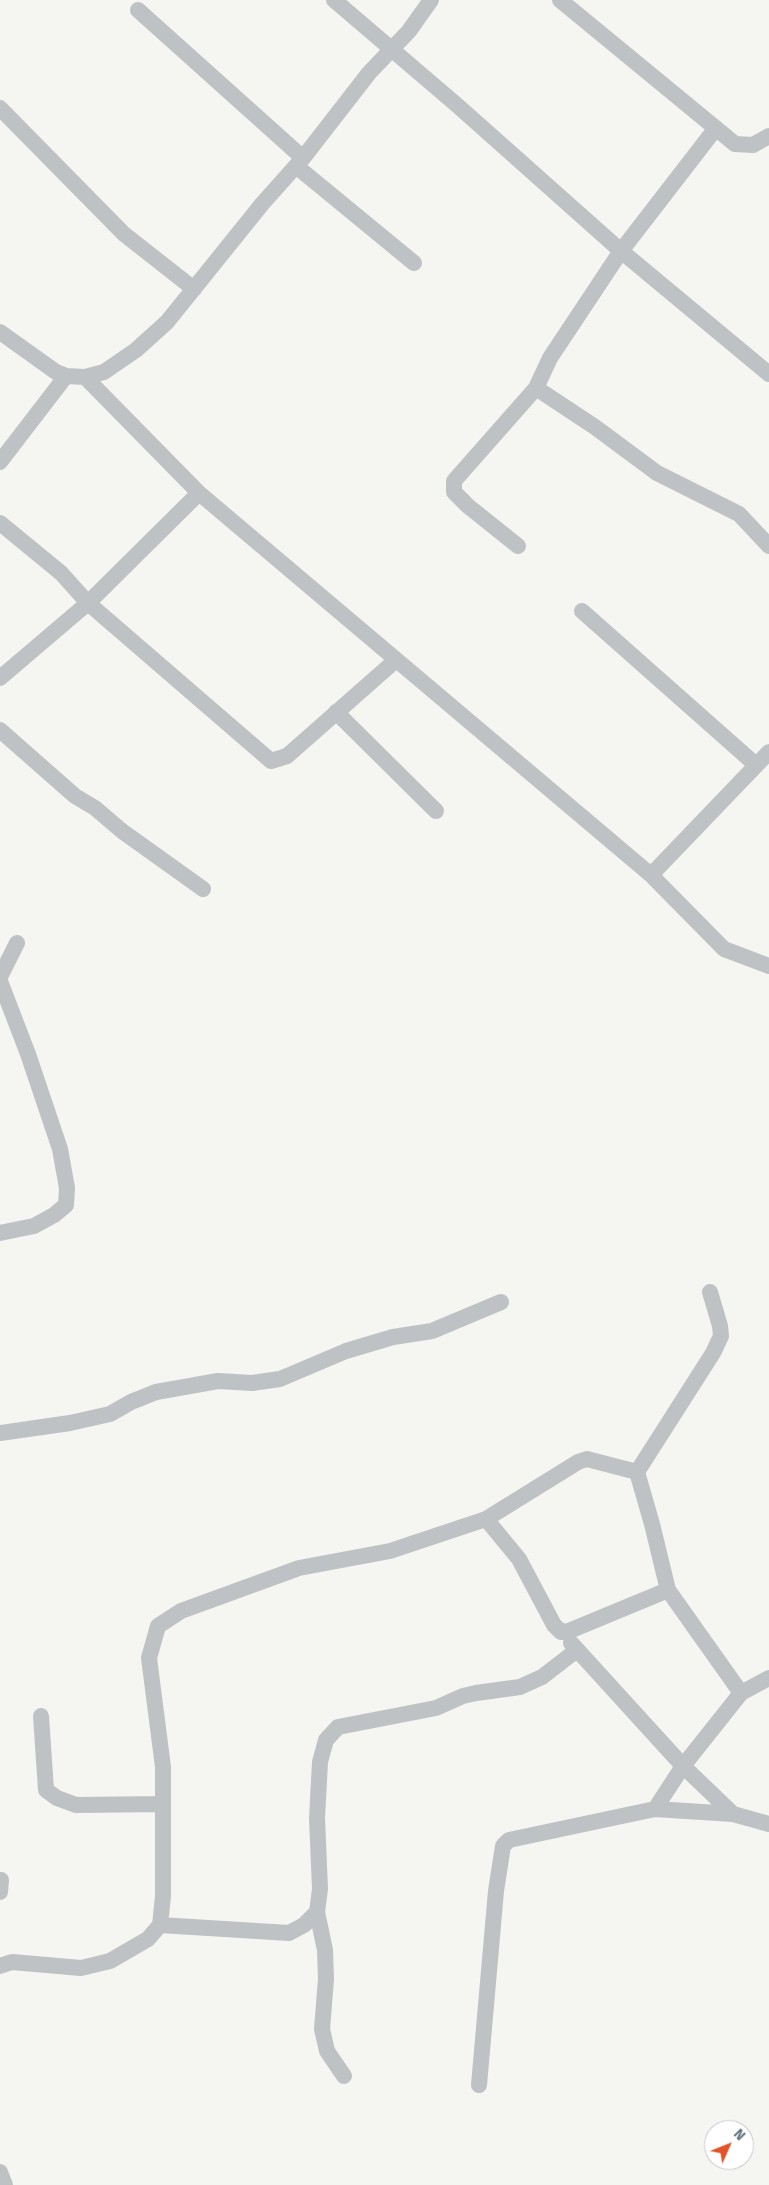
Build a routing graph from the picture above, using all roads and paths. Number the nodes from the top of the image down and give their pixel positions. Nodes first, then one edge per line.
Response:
1 (334, 0) edge
2 (432, 0) edge
3 (560, 0) edge
4 (138, 10) dead end
5 (391, 50) junction
6 (0, 108) edge
7 (716, 128) junction
8 (769, 136) edge
9 (300, 162) junction
10 (620, 251) junction
11 (414, 263) dead end
12 (194, 289) junction
13 (0, 332) edge
14 (769, 374) edge
15 (66, 376) junction
16 (85, 377) junction
17 (536, 388) junction
18 (0, 462) edge
19 (199, 493) junction
20 (0, 523) edge
21 (518, 546) dead end
22 (769, 546) edge
23 (88, 603) junction
24 (582, 611) dead end
25 (396, 660) junction
26 (0, 678) edge
27 (336, 712) junction
28 (0, 730) edge
29 (769, 752) edge
30 (756, 765) junction
31 (436, 812) dead end
32 (651, 875) junction
33 (204, 889) dead end
34 (17, 943) dead end
35 (769, 966) edge
36 (0, 979) edge
37 (0, 1233) edge
38 (710, 1292) dead end
39 (501, 1302) dead end
40 (0, 1433) edge
41 (637, 1472) junction
42 (486, 1519) junction
43 (668, 1590) junction
44 (561, 1632) junction
45 (577, 1650) junction
46 (769, 1678) edge
47 (741, 1694) junction
48 (41, 1716) dead end
49 (683, 1766) junction
50 (163, 1804) junction
51 (654, 1809) junction
52 (733, 1814) junction
53 (769, 1824) edge
54 (0, 1880) edge
55 (0, 1892) edge
56 (317, 1912) junction
57 (160, 1925) junction
58 (0, 1966) edge
59 (344, 2076) dead end
60 (479, 2085) dead end
61 (0, 2172) edge
62 (5, 2185) edge

1 - 5 street
2 - 5 street
3 - 7 street
4 - 9 street
5 - 9 street
5 - 10 street
6 - 12 street
7 - 8 street
7 - 10 street
9 - 11 street
9 - 12 street
10 - 14 street
10 - 17 street
12 - 16 street
13 - 15 street
15 - 16 street
15 - 18 street
16 - 19 street
17 - 21 street
17 - 22 street
19 - 23 street
19 - 25 street
20 - 23 street
23 - 26 street
23 - 27 street
24 - 30 street
25 - 27 street
25 - 32 street
27 - 31 street
28 - 33 street
29 - 30 street
30 - 32 street
32 - 35 street
34 - 36 street
36 - 37 street
38 - 41 street
39 - 40 street
41 - 42 street
41 - 43 street
42 - 44 street
42 - 50 street
43 - 44 street
43 - 47 street
44 - 45 street
45 - 49 street
45 - 56 street
46 - 47 street
47 - 49 street
48 - 50 street
49 - 51 street
49 - 52 street
50 - 57 street
51 - 52 street
51 - 60 street
52 - 53 street
54 - 55 street
56 - 57 street
56 - 59 street
57 - 58 street
61 - 62 street

